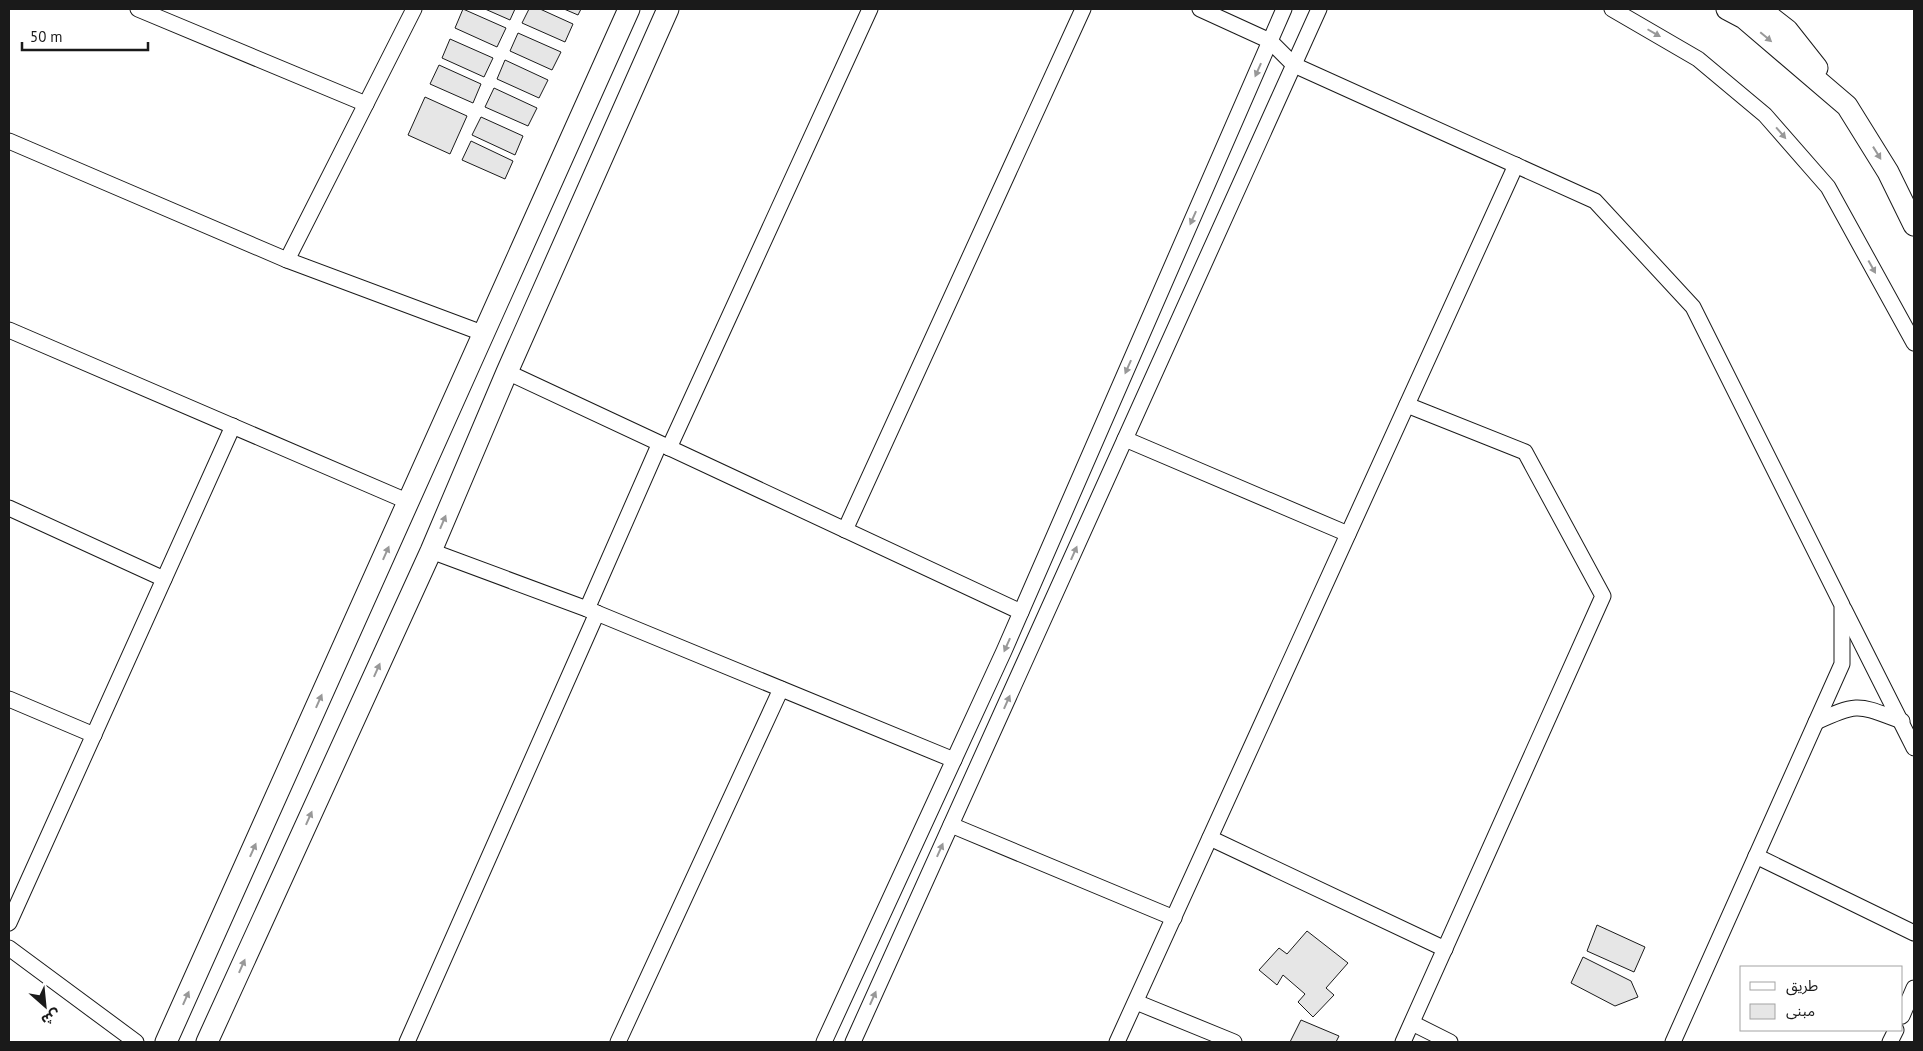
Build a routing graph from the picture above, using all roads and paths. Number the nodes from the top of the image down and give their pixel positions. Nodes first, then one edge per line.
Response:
1 (138, 9) edge
2 (414, 9) edge
3 (628, 9) edge
4 (668, 9) edge
5 (870, 9) edge
6 (1083, 9) edge
7 (1200, 9) edge
8 (1284, 9) edge
9 (1319, 9) edge
10 (1612, 9) edge
11 (1727, 9) edge
12 (1760, 9) edge
13 (1270, 40) junction
14 (1294, 65) junction
15 (366, 104) junction
16 (1847, 106) junction
17 (9, 141) edge
18 (1516, 165) junction
19 (1914, 225) edge
20 (287, 260) junction
21 (9, 330) edge
22 (485, 334) junction
23 (1914, 343) edge
24 (507, 372) junction
25 (1407, 405) junction
26 (233, 426) junction
27 (1125, 439) junction
28 (664, 446) junction
29 (409, 502) junction
30 (9, 508) edge
31 (845, 530) junction
32 (1348, 534) junction
33 (431, 551) junction
34 (164, 579) junction
35 (1842, 605) junction
36 (592, 611) junction
37 (1021, 612) junction
38 (781, 689) junction
39 (9, 699) edge
40 (1902, 721) junction
41 (1816, 722) junction
42 (94, 735) junction
43 (1914, 748) edge
44 (954, 760) junction
45 (951, 826) junction
46 (1210, 838) junction
47 (1756, 856) junction
48 (1174, 918) junction
49 (9, 923) edge
50 (1914, 933) edge
51 (9, 948) edge
52 (1445, 949) junction
53 (1914, 988) edge
54 (1136, 1002) junction
55 (1903, 1014) edge
56 (1412, 1023) junction
57 (136, 1042) edge
58 (166, 1042) edge
59 (207, 1042) edge
60 (407, 1042) edge
61 (618, 1042) edge
62 (824, 1042) edge
63 (853, 1042) edge
64 (1117, 1042) edge
65 (1234, 1042) edge
66 (1403, 1042) edge
67 (1450, 1042) edge
68 (1673, 1042) edge

1 - 15 street
2 - 15 street
3 - 22 street
4 - 24 street
5 - 28 street
6 - 31 street
7 - 13 street
8 - 13 street
9 - 14 street
10 -> 23 street
11 -> 16 street
12 - 16 street
13 - 14 street
13 -> 37 street
14 - 18 street
14 - 27 street
15 - 20 street
16 -> 19 street
17 - 20 street
18 - 25 street
18 - 35 street
20 - 22 street
21 - 26 street
22 - 29 street
24 - 28 street
33 -> 24 street
25 - 32 street
25 - 52 street
26 - 29 street
26 - 34 street
27 - 32 street
45 -> 27 street
28 - 31 street
28 - 36 street
58 -> 29 street
30 - 34 street
31 - 37 street
32 - 46 street
33 - 36 street
59 -> 33 street
34 - 42 street
35 - 40 street
35 - 41 street
36 - 38 street
36 - 60 street
37 -> 44 street
38 - 44 street
38 - 61 street
39 - 42 street
40 - 41 street
40 - 43 street
41 - 47 street
42 - 49 street
44 - 62 street
45 - 48 street
63 -> 45 street
46 - 48 street
46 - 52 street
47 - 50 street
47 - 68 street
48 - 54 street
51 - 57 street
52 - 56 street
53 - 55 street
54 - 64 street
54 - 65 street
56 - 66 street
56 - 67 street

